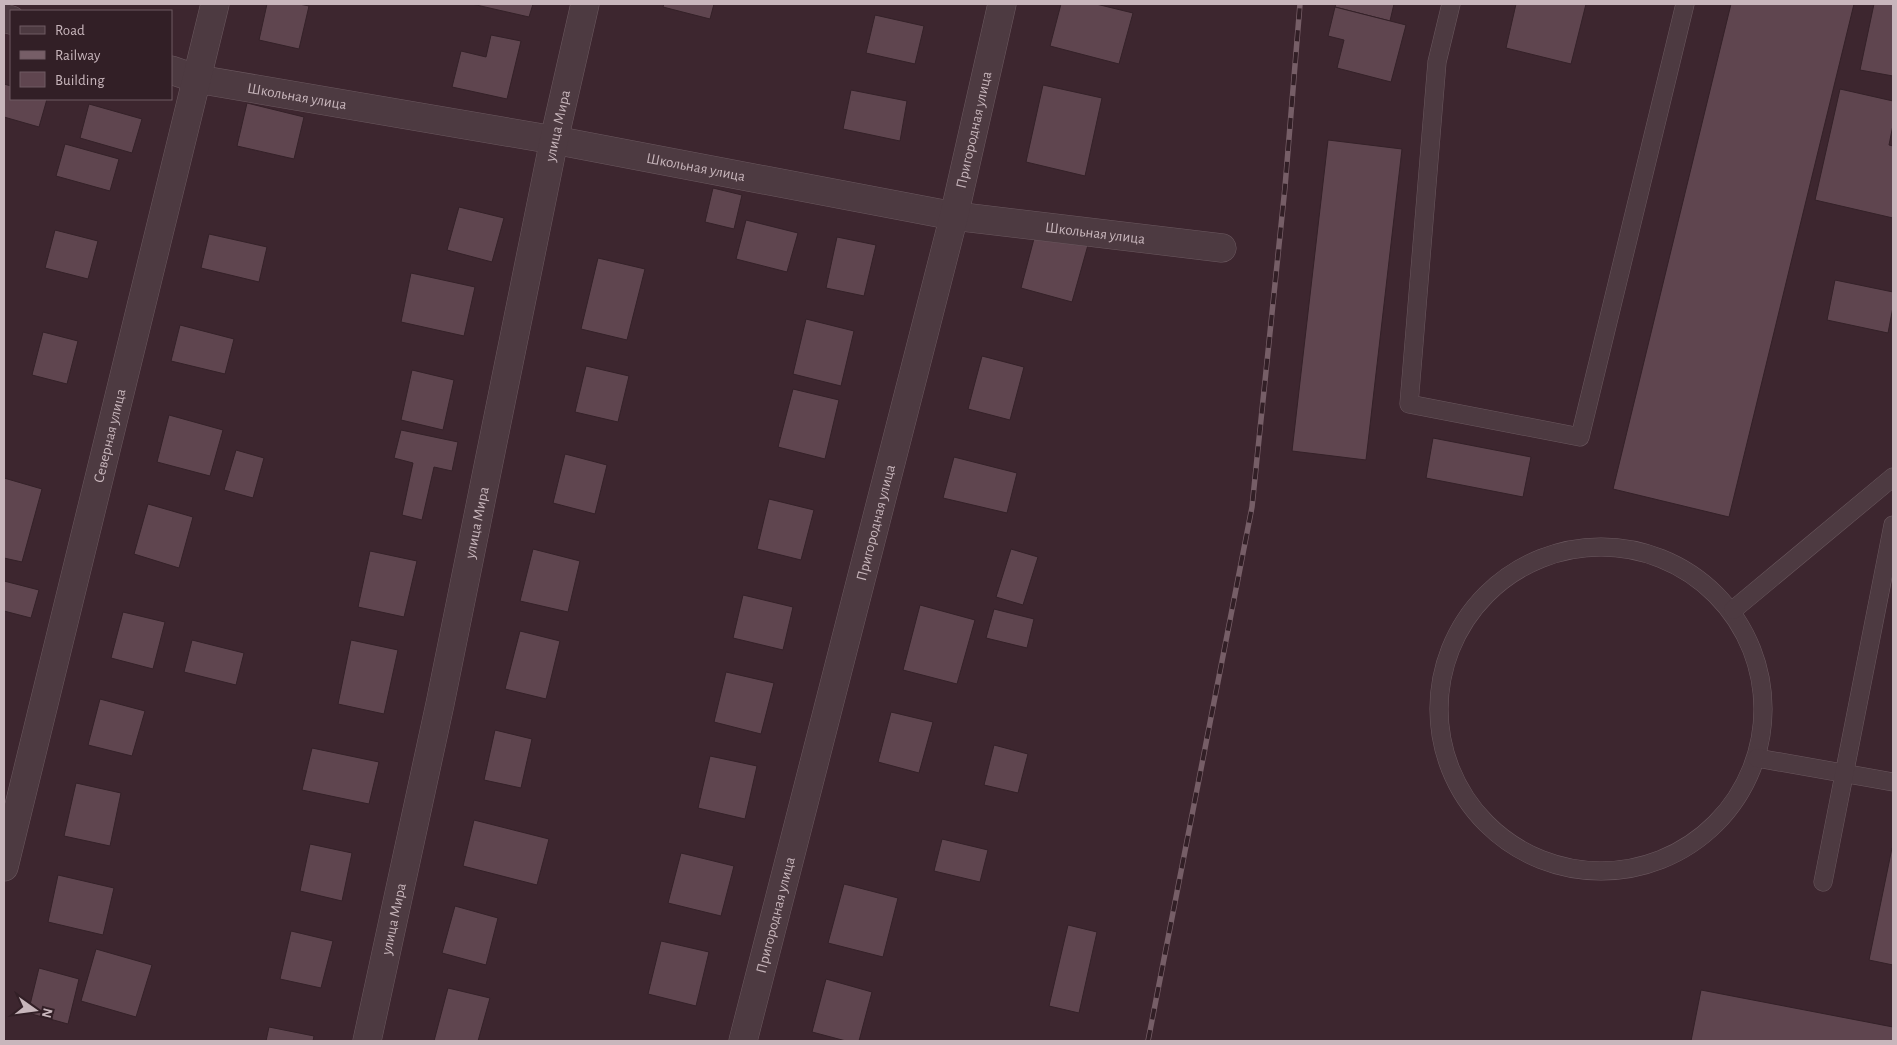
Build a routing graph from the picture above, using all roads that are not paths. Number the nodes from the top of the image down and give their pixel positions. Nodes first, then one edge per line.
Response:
1 (215, 4) edge
2 (585, 4) edge
3 (1002, 4) edge
4 (1450, 4) edge
5 (1685, 4) edge
6 (172, 70) edge
7 (197, 78) junction
8 (554, 140) junction
9 (954, 216) junction
10 (1222, 248) dead end
11 (1893, 477) edge
12 (1893, 525) edge
13 (1733, 610) junction
14 (1758, 758) junction
15 (1893, 782) edge
16 (4, 867) edge
17 (1823, 882) dead end
18 (367, 1041) edge
19 (743, 1041) edge

1 - 7 street, Северная улица
2 - 8 street, улица Мира
3 - 9 street, Пригородная улица
4 - 5 lane
6 - 7 street, Школьная улица
7 - 8 street, Школьная улица
7 - 16 street, Северная улица
8 - 9 street, Школьная улица
8 - 18 street, улица Мира
9 - 10 street, Школьная улица
9 - 19 street, Пригородная улица
11 - 13 lane
12 - 17 lane
13 - 14 lane
13 - 14 lane
14 - 15 lane

